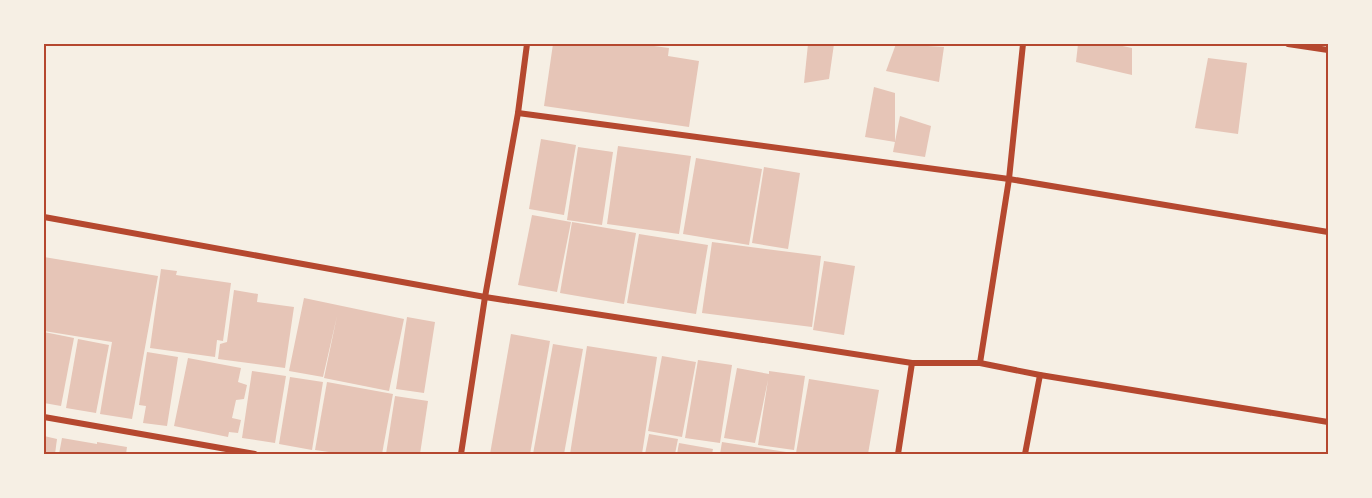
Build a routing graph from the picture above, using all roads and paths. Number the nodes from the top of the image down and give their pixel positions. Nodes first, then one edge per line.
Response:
1 (527, 44) edge
2 (1023, 44) edge
3 (1288, 44) edge
4 (1329, 50) edge
5 (518, 113) junction
6 (1009, 179) junction
7 (44, 217) edge
8 (1329, 232) edge
9 (485, 297) junction
10 (912, 363) junction
11 (980, 363) junction
12 (1040, 375) junction
13 (44, 417) edge
14 (1329, 422) edge
15 (255, 454) edge
16 (461, 454) edge
17 (898, 454) edge
18 (1025, 454) edge

1 - 5 street
2 - 6 street
3 - 4 street
5 - 6 street
5 - 9 street
6 - 8 street
6 - 11 street
7 - 9 street
9 - 10 street
9 - 16 street
10 - 11 street
10 - 17 street
11 - 12 street
12 - 14 street
12 - 18 street
13 - 15 street

